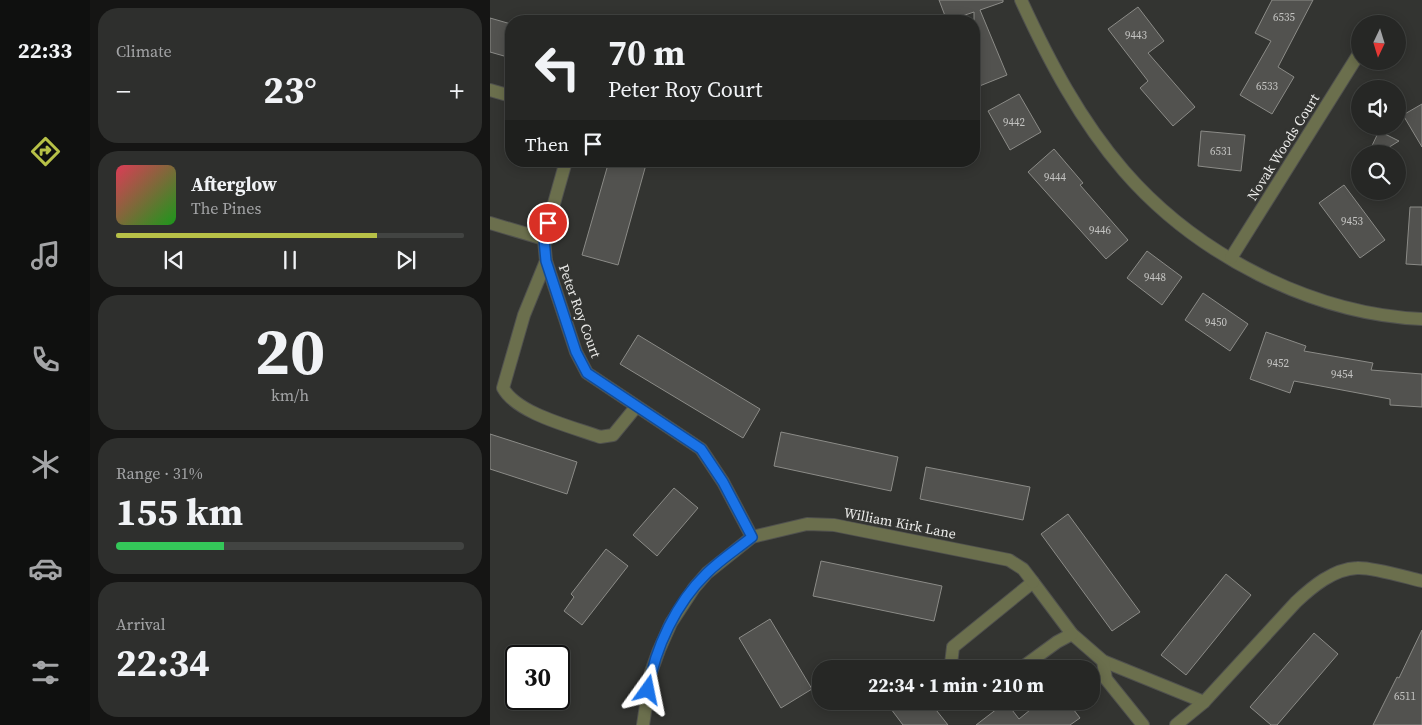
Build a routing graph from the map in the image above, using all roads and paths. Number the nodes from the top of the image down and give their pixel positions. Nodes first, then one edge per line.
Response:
1 (1021, 0) edge
2 (1351, 66) edge
3 (490, 90) edge
4 (505, 94) edge
5 (564, 167) edge
6 (490, 223) edge
7 (544, 239) junction
8 (1231, 258) junction
9 (546, 261) junction
10 (1422, 319) edge
11 (636, 407) junction
12 (752, 537) junction
13 (1422, 581) edge
14 (1033, 582) junction
15 (1072, 634) junction
16 (952, 660) edge
17 (1032, 660) edge
18 (1103, 662) junction
19 (1204, 702) junction
20 (643, 725) edge
21 (1143, 725) edge
22 (1176, 725) edge

1 - 8 street
2 - 8 street, Novak Woods Court
3 - 4 street
5 - 7 street, Peter Roy Court
6 - 7 street
7 - 9 street, Peter Roy Court
8 - 10 street
9 - 11 street, Peter Roy Court
9 - 11 street, Peter Roy Court
11 - 12 street, Peter Roy Court
12 - 14 street, William Kirk Lane
12 - 20 street
13 - 19 street
14 - 15 street, William Kirk Lane
14 - 16 street
15 - 17 street
15 - 18 street, William Kirk Lane
18 - 19 street, William Kirk Lane
18 - 21 street, William Kirk Lane
19 - 22 street

